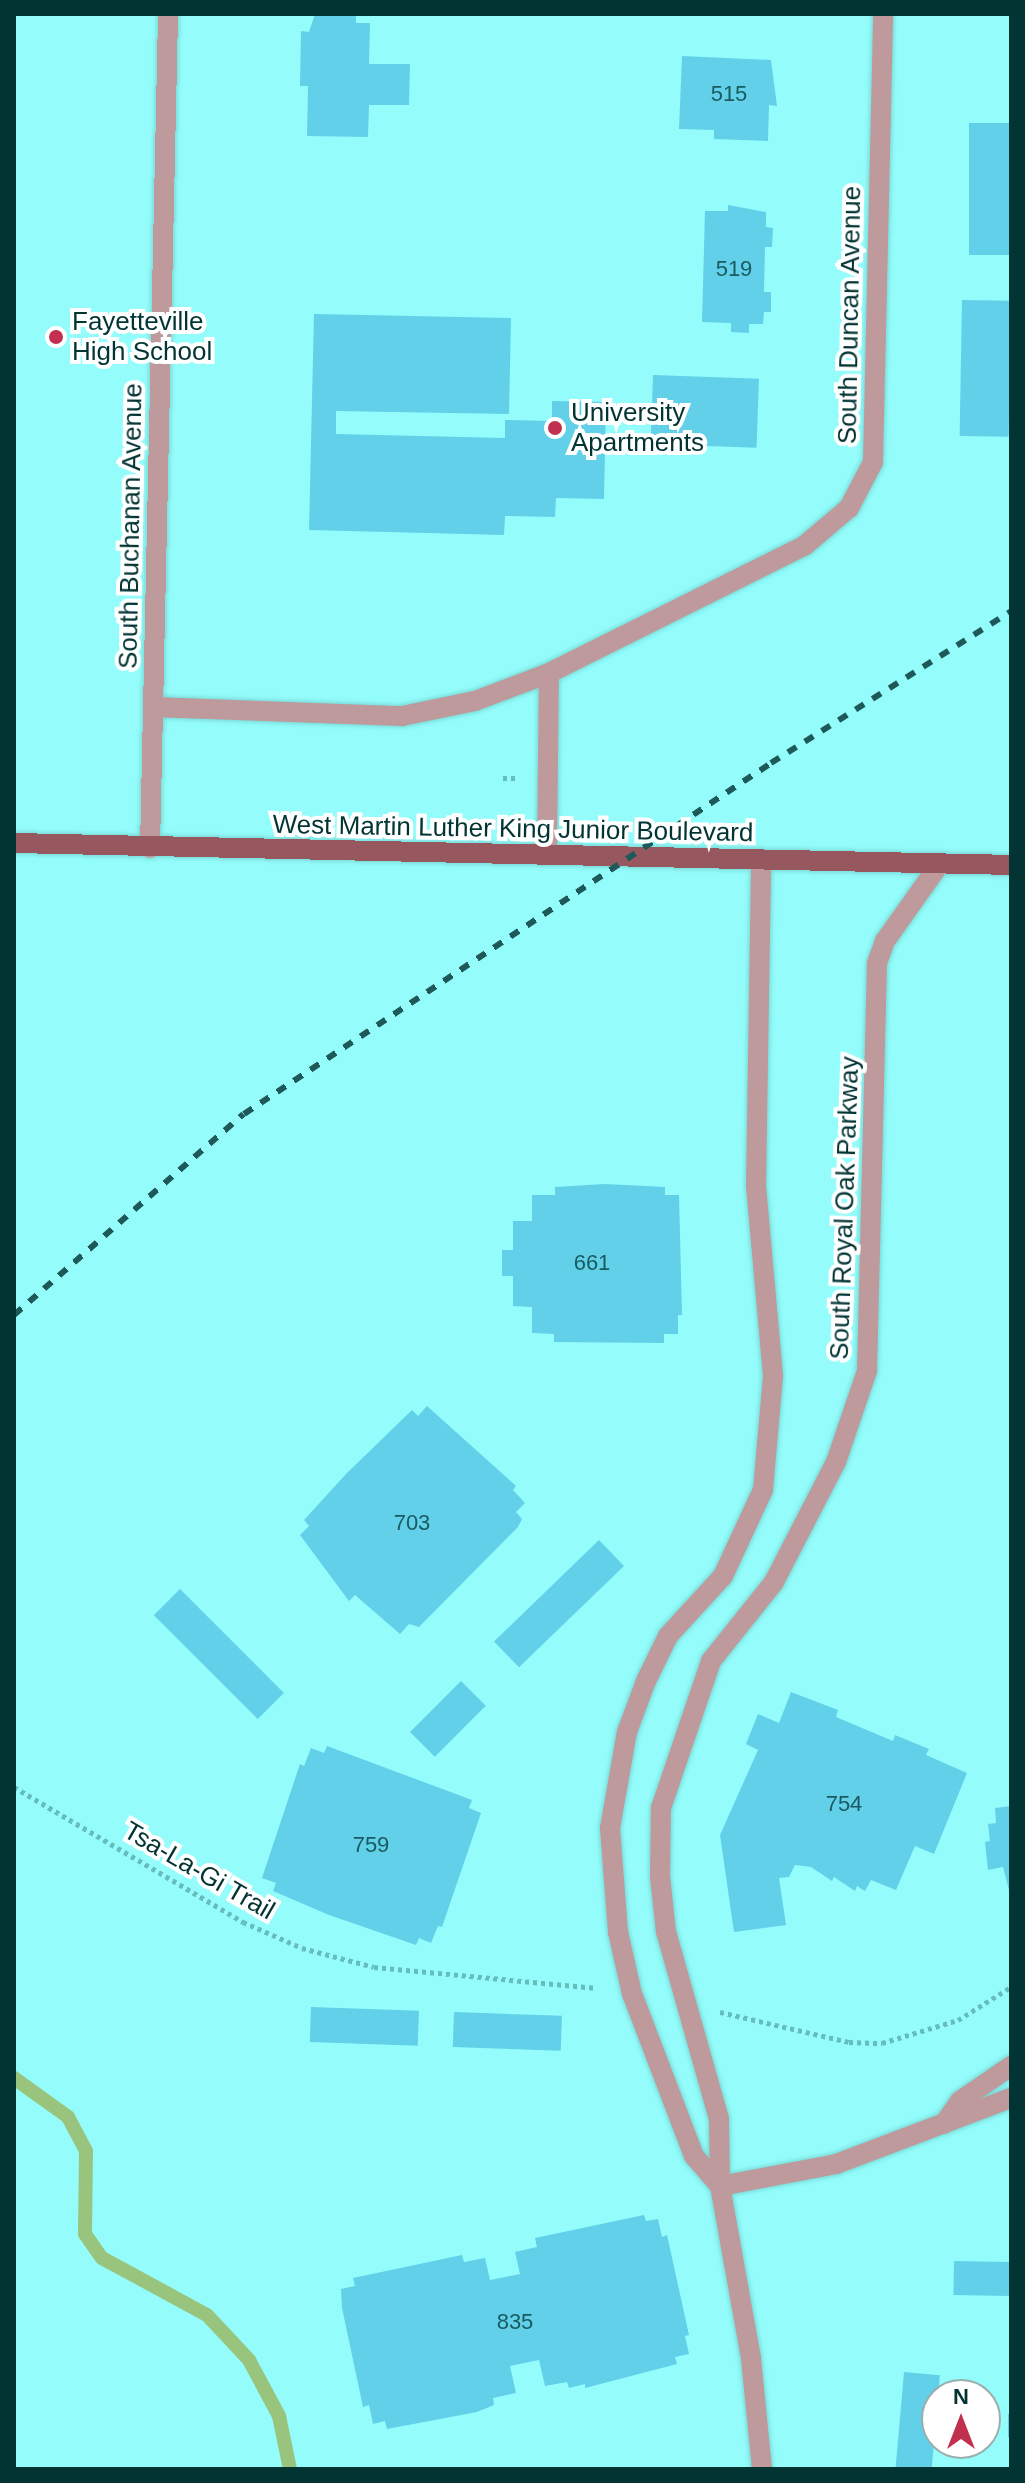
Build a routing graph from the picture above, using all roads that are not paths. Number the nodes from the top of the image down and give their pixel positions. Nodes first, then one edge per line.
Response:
1 (168, 14) edge
2 (883, 14) edge
3 (549, 673) junction
4 (153, 707) junction
5 (14, 843) edge
6 (150, 848) junction
7 (547, 854) junction
8 (761, 860) junction
9 (939, 865) junction
10 (1011, 865) edge
11 (1011, 2066) edge
12 (1011, 2098) edge
13 (944, 2124) junction
14 (720, 2186) junction
15 (762, 2469) edge

1 - 4 street, South Buchanan Avenue
2 - 3 street, South Duncan Avenue
3 - 4 street, South Duncan Avenue
3 - 7 street
4 - 6 street, South Buchanan Avenue
5 - 6 main road, West Martin Luther King Junior Boulevard
6 - 7 main road, West Martin Luther King Junior Boulevard
7 - 8 main road, West Martin Luther King Junior Boulevard
8 - 9 main road, West Martin Luther King Junior Boulevard
8 - 14 street
9 - 10 main road, West Martin Luther King Junior Boulevard
9 - 14 street, South Royal Oak Parkway
11 - 13 street
12 - 13 street
13 - 14 street
14 - 15 street, South Royal Oak Parkway

